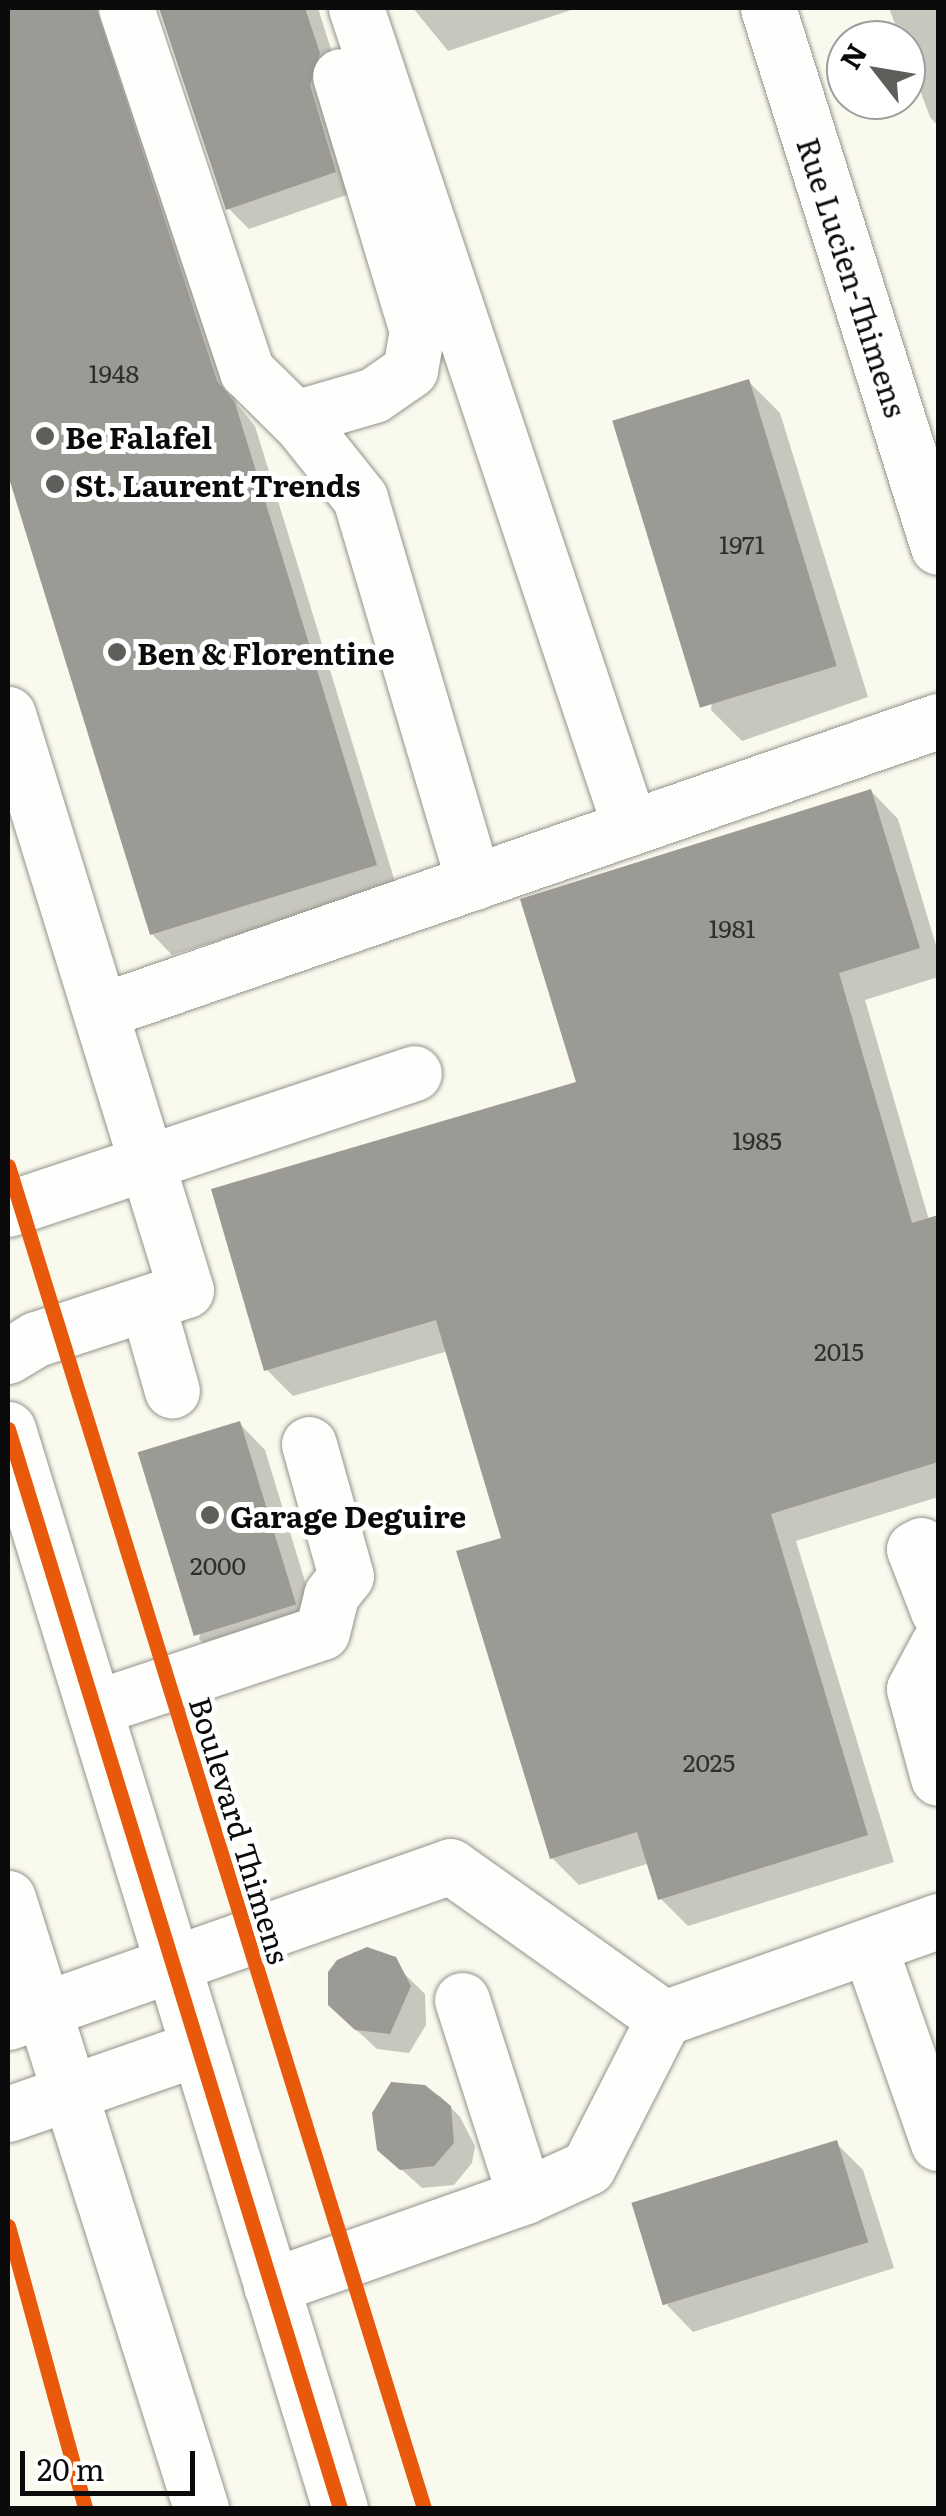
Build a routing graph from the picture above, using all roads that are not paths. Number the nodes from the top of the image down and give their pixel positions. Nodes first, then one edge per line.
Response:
1 (126, 8) edge
2 (320, 8) edge
3 (356, 8) edge
4 (768, 8) edge
5 (295, 418) junction
6 (938, 546) edge
7 (8, 714) edge
8 (938, 721) edge
9 (630, 827) junction
10 (474, 882) junction
11 (101, 1011) junction
12 (414, 1073) dead end
13 (149, 1163) junction
14 (8, 1209) edge
15 (146, 1303) junction
16 (8, 1356) edge
17 (172, 1390) dead end
18 (8, 1430) edge
19 (310, 1444) dead end
20 (933, 1539) edge
21 (938, 1611) edge
22 (938, 1644) edge
23 (94, 1708) junction
24 (938, 1778) edge
25 (8, 1898) edge
26 (938, 1920) edge
27 (868, 1946) junction
28 (170, 1962) junction
29 (462, 2000) dead end
30 (26, 2015) edge
31 (664, 2018) junction
32 (197, 2048) junction
33 (72, 2092) junction
34 (8, 2114) edge
35 (938, 2143) edge
36 (525, 2196) junction
37 (270, 2286) junction
38 (201, 2508) edge
39 (340, 2508) edge

1 - 5 street
2 - 5 street
3 - 9 street
4 - 6 street, Rue Lucien-Thimens
5 - 10 street
7 - 11 street
8 - 9 street
9 - 10 street
10 - 11 street
11 - 13 street
12 - 13 street
13 - 14 street
13 - 15 street
15 - 16 street
15 - 17 street
18 - 23 street
19 - 23 street
20 - 21 street
22 - 24 street
23 - 28 street
25 - 30 street
26 - 27 street
27 - 31 street
27 - 35 street
28 - 30 street
28 - 31 street
28 - 32 street
29 - 36 street
30 - 33 street
31 - 36 street
32 - 33 street
32 - 37 street
33 - 34 street
33 - 38 street
36 - 37 street
37 - 39 street

